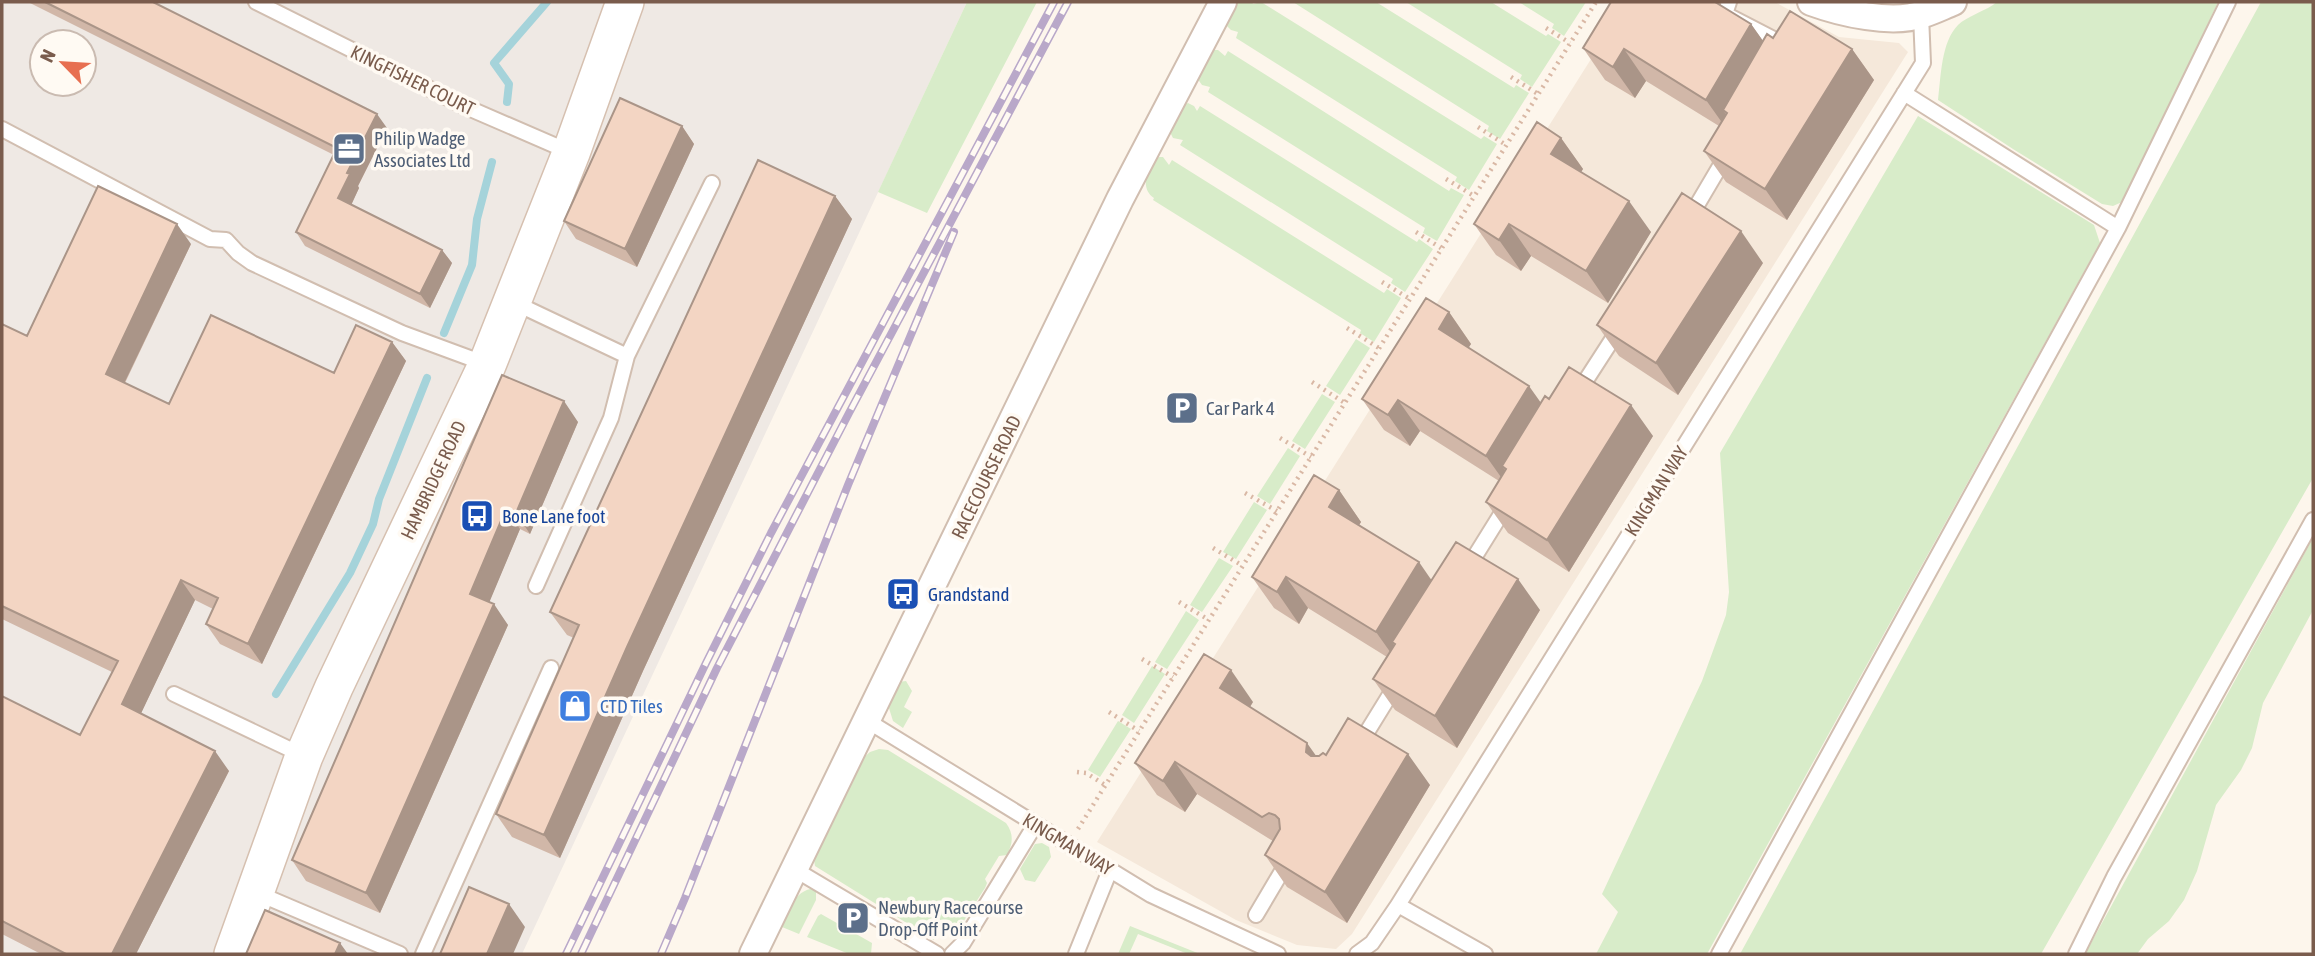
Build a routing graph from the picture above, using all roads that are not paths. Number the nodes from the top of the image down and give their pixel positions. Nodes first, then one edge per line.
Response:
1 (256, 2) edge
2 (625, 2) edge
3 (1223, 2) edge
4 (1729, 2) edge
5 (1953, 2) edge
6 (2228, 2) edge
7 (1809, 6) edge
8 (1920, 15) junction
9 (1788, 48) edge
10 (1904, 93) junction
11 (2, 130) edge
12 (1734, 141) edge
13 (571, 153) junction
14 (712, 183) dead end
15 (2118, 228) junction
16 (1679, 234) edge
17 (513, 302) junction
18 (1627, 315) edge
19 (627, 356) junction
20 (487, 365) junction
21 (1568, 408) edge
22 (1517, 490) edge
23 (2313, 520) edge
24 (1460, 581) edge
25 (536, 586) dead end
26 (551, 668) dead end
27 (1404, 672) edge
28 (174, 694) dead end
29 (866, 719) junction
30 (304, 756) junction
31 (1350, 758) edge
32 (1035, 825) junction
33 (1292, 853) edge
34 (794, 869) junction
35 (1110, 870) junction
36 (255, 892) junction
37 (1398, 905) junction
38 (1256, 915) dead end
39 (233, 954) edge
40 (400, 954) edge
41 (423, 954) edge
42 (753, 954) edge
43 (937, 954) edge
44 (952, 954) edge
45 (1076, 954) edge
46 (1278, 954) edge
47 (1357, 954) edge
48 (1485, 954) edge
49 (1718, 954) edge
50 (2076, 954) edge

1 - 13 lane, KINGFISHER COURT
2 - 13 main road, HAMBRIDGE ROAD
3 - 29 street, RACECOURSE ROAD
4 - 9 lane
5 - 8 street
6 - 15 lane
7 - 8 street
8 - 10 lane, KINGMAN WAY
10 - 15 lane
10 - 37 lane, KINGMAN WAY
11 - 20 lane
12 - 16 lane
13 - 17 main road, HAMBRIDGE ROAD
14 - 19 lane
15 - 49 lane
17 - 19 lane
17 - 20 main road, HAMBRIDGE ROAD
18 - 21 lane
19 - 25 lane
20 - 30 main road, HAMBRIDGE ROAD
22 - 24 lane
23 - 50 lane
26 - 41 lane
27 - 31 lane
28 - 30 lane
29 - 32 lane, KINGMAN WAY
29 - 34 street, RACECOURSE ROAD
30 - 36 main road, HAMBRIDGE ROAD
32 - 35 lane, KINGMAN WAY
32 - 44 lane
33 - 38 lane
34 - 42 street, RACECOURSE ROAD
34 - 43 lane
35 - 45 lane
35 - 46 lane, KINGMAN WAY
36 - 39 main road, HAMBRIDGE ROAD
36 - 40 lane
37 - 47 lane, KINGMAN WAY
37 - 48 lane

